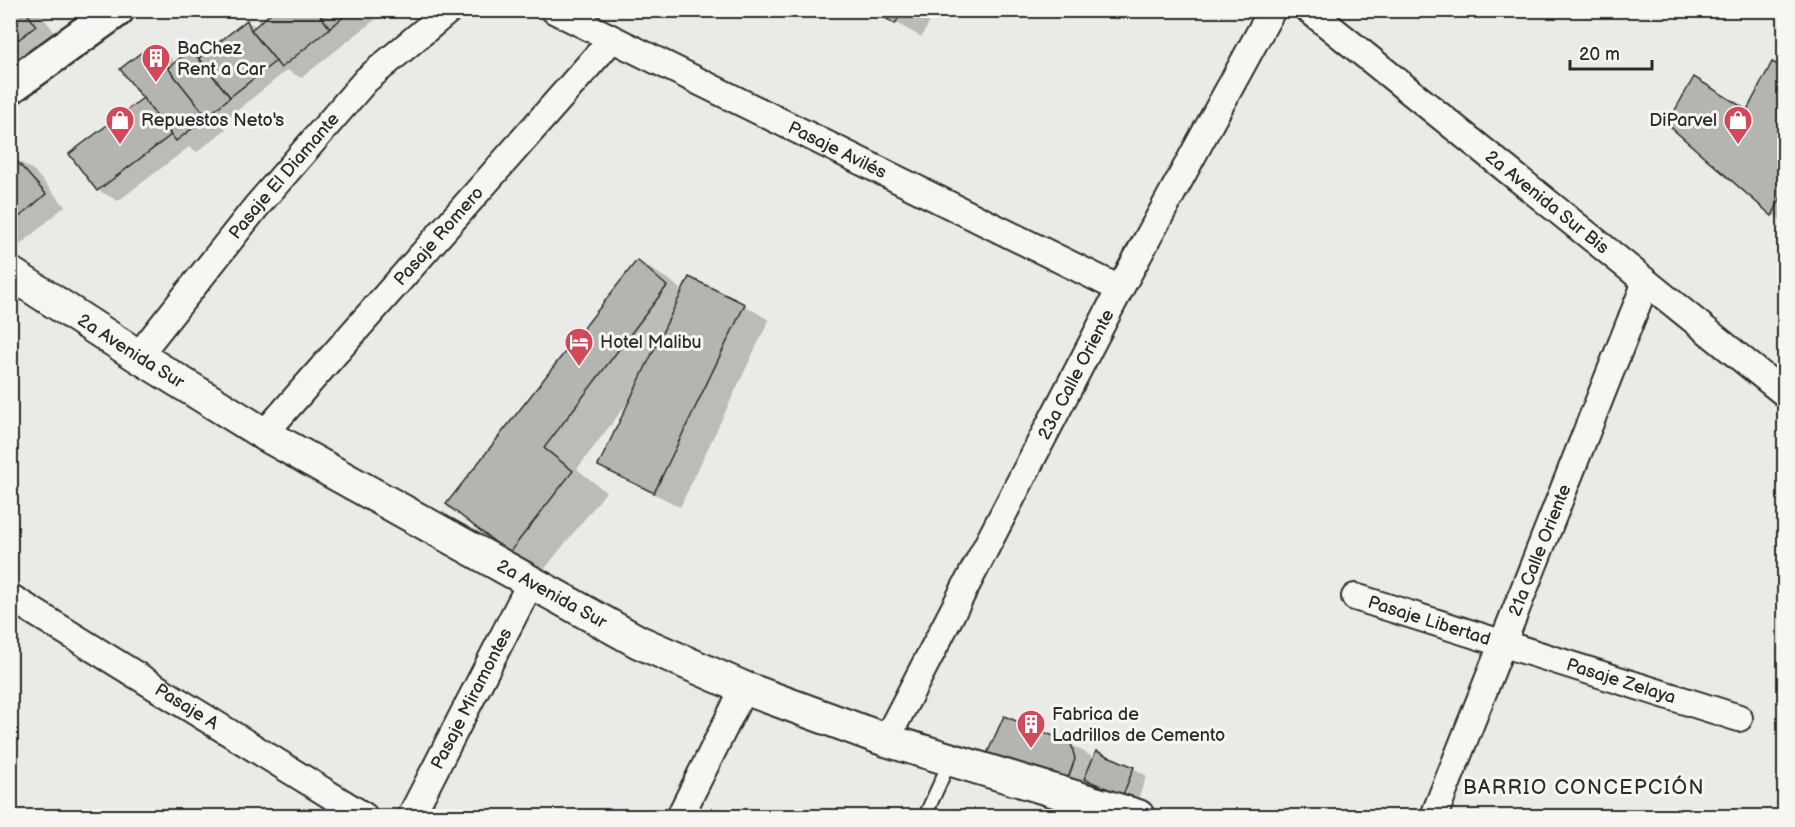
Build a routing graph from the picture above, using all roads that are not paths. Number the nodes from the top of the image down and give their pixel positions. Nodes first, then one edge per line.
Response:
1 (117, 10) edge
2 (449, 10) edge
3 (554, 10) edge
4 (1272, 10) edge
5 (1309, 10) edge
6 (612, 39) junction
7 (10, 87) edge
8 (10, 273) edge
9 (1646, 282) junction
10 (1120, 289) junction
11 (138, 356) junction
12 (1785, 393) edge
13 (264, 434) junction
14 (531, 582) junction
15 (10, 597) edge
16 (1355, 597) dead end
17 (1502, 643) junction
18 (744, 688) junction
19 (1738, 718) dead end
20 (886, 740) junction
21 (951, 760) junction
22 (364, 816) edge
23 (411, 816) edge
24 (681, 816) edge
25 (925, 816) edge
26 (1138, 816) edge
27 (1434, 816) edge

1 - 7 highway
2 - 11 street, Pasaje El Diamante
3 - 6 street, Pasaje Avilés
4 - 10 street, 23a Calle Oriente
5 - 9 street, 2a Avenida Sur Bis
6 - 10 street, Pasaje Avilés
6 - 13 street, Pasaje Romero
8 - 11 street, 2a Avenida Sur
9 - 12 street, 2a Avenida Sur Bis
9 - 17 street, 21a Calle Oriente
10 - 20 street, 23a Calle Oriente
11 - 13 street, 2a Avenida Sur
13 - 14 street, 2a Avenida Sur
14 - 18 street, 2a Avenida Sur
14 - 23 street, Pasaje Miramontes
15 - 22 street, Pasaje A
16 - 17 street, Pasaje Libertad
17 - 19 street, Pasaje Zelaya
17 - 27 street, 21a Calle Oriente
18 - 20 street, 2a Avenida Sur
18 - 24 street
20 - 21 street, 2a Avenida Sur
21 - 25 lane
21 - 26 street, 2a Avenida Sur

